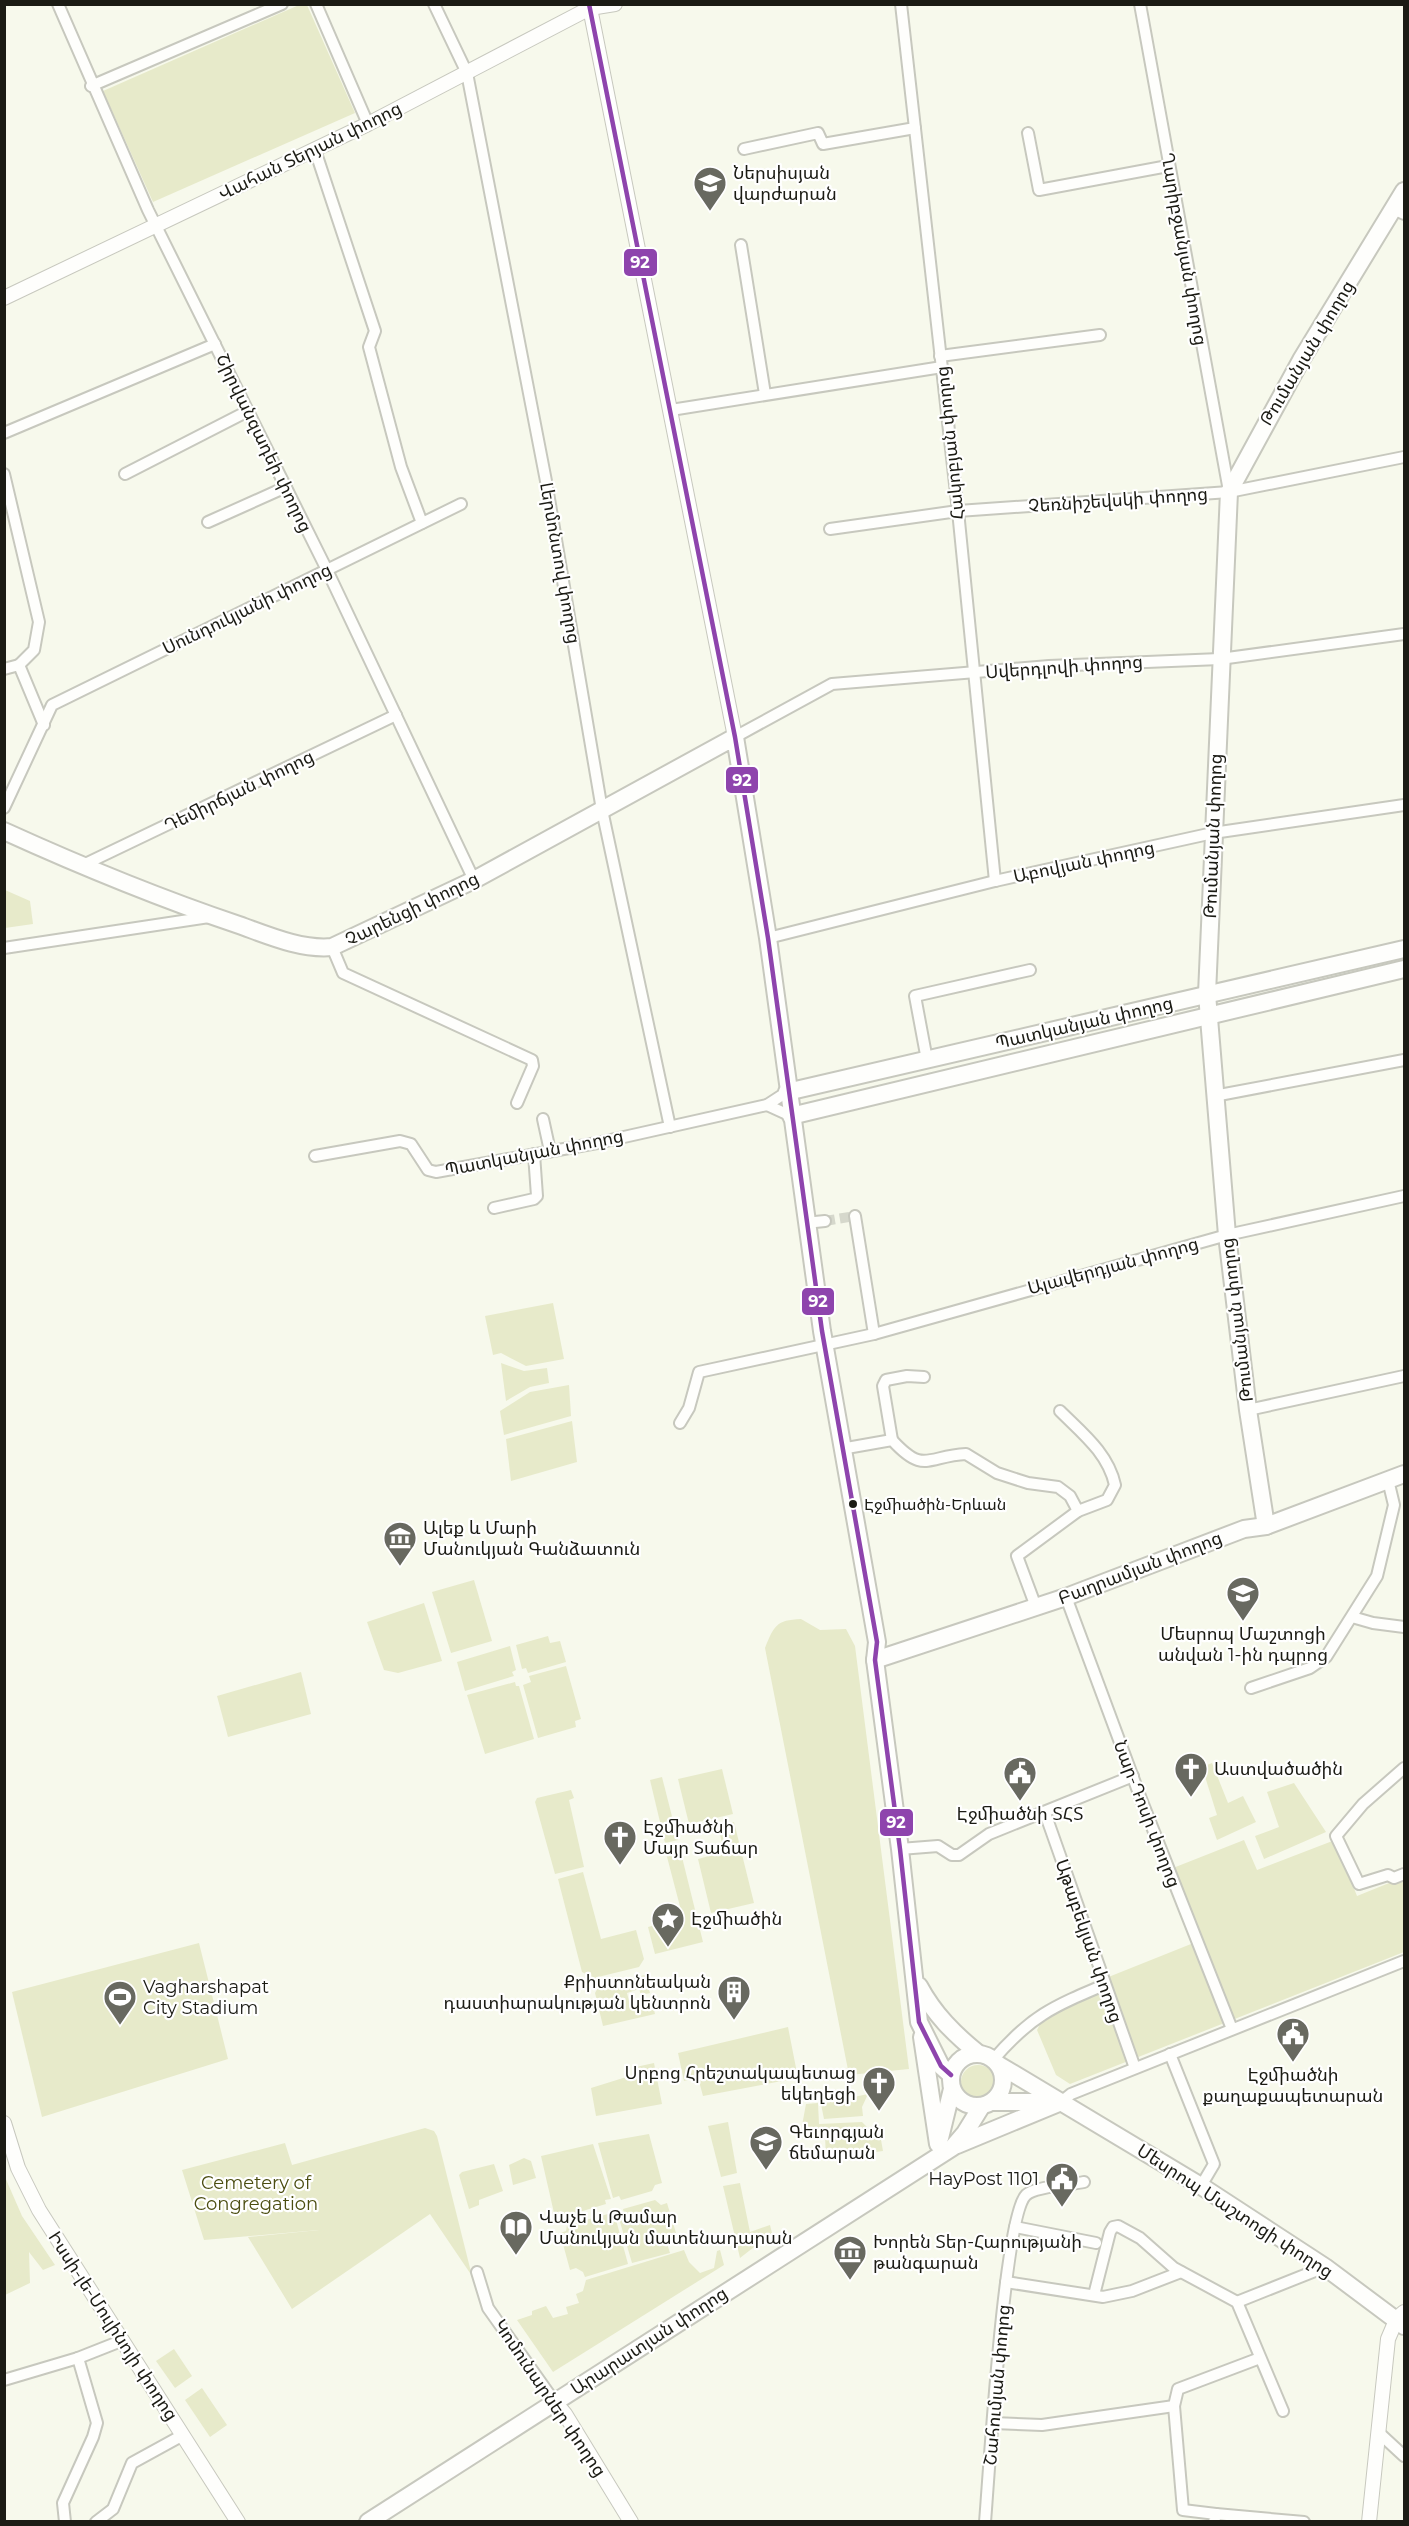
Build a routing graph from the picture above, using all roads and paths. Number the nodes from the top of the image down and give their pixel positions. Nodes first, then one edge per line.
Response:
1 (58, 4) edge
2 (282, 4) edge
3 (316, 4) edge
4 (434, 4) edge
5 (615, 4) edge
6 (901, 4) edge
7 (1140, 4) edge
8 (589, 6) edge
9 (467, 74) junction
10 (91, 86) junction
11 (368, 124) junction
12 (915, 128) junction
13 (1028, 133) dead end
14 (744, 149) dead end
15 (315, 150) junction
16 (1168, 166) junction
17 (1404, 191) edge
18 (1399, 212) edge
19 (157, 226) junction
20 (741, 245) dead end
21 (4, 298) edge
22 (1100, 335) dead end
23 (215, 344) junction
24 (941, 362) junction
25 (765, 394) junction
26 (671, 410) junction
27 (248, 411) junction
28 (4, 433) edge
29 (1404, 457) edge
30 (4, 474) edge
31 (125, 474) dead end
32 (286, 487) junction
33 (1229, 492) junction
34 (461, 504) dead end
35 (958, 511) junction
36 (208, 522) dead end
37 (422, 523) junction
38 (830, 529) dead end
39 (327, 570) junction
40 (1404, 634) edge
41 (1220, 659) junction
42 (19, 665) junction
43 (4, 669) edge
44 (973, 673) junction
45 (396, 715) junction
46 (44, 725) junction
47 (735, 737) junction
48 (1404, 805) edge
49 (4, 808) edge
50 (602, 810) junction
51 (4, 831) edge
52 (1213, 833) junction
53 (81, 866) junction
54 (474, 880) junction
55 (995, 881) junction
56 (213, 916) junction
57 (768, 938) junction
58 (4, 948) edge
59 (332, 948) junction
60 (1404, 949) edge
61 (1404, 969) edge
62 (1030, 970) dead end
63 (1207, 994) junction
64 (1208, 1016) junction
65 (927, 1060) junction
66 (1404, 1060) edge
67 (787, 1092) junction
68 (1214, 1096) junction
69 (517, 1103) dead end
70 (767, 1105) junction
71 (790, 1116) junction
72 (543, 1119) dead end
73 (670, 1127) junction
74 (550, 1151) junction
75 (534, 1154) junction
76 (315, 1156) dead end
77 (1404, 1196) edge
78 (494, 1208) dead end
79 (855, 1216) dead end
80 (825, 1221) tunnel mouth
81 (805, 1223) junction
82 (1227, 1235) junction
83 (874, 1334) junction
84 (824, 1346) junction
85 (1404, 1376) edge
86 (924, 1377) dead end
87 (1248, 1410) junction
88 (1060, 1411) dead end
89 (680, 1423) dead end
90 (892, 1440) junction
91 (841, 1449) junction
92 (1404, 1474) edge
93 (1388, 1480) junction
94 (1399, 1507) edge
95 (1078, 1511) junction
96 (1266, 1526) junction
97 (1066, 1597) junction
98 (1036, 1607) junction
99 (1352, 1617) junction
100 (1404, 1627) edge
101 (875, 1660) junction
102 (1251, 1688) dead end
103 (1404, 1768) edge
104 (1133, 1776) junction
105 (1046, 1813) junction
106 (900, 1849) junction
107 (1404, 1874) edge
108 (1404, 1961) edge
109 (915, 1979) junction
110 (1104, 1985) junction
111 (919, 2022) junction
112 (1232, 2029) junction
113 (1170, 2054) junction
114 (990, 2060) junction
115 (1135, 2068) junction
116 (951, 2082) junction
117 (1061, 2102) junction
118 (987, 2104) junction
119 (4, 2123) edge
120 (945, 2146) junction
121 (1084, 2182) dead end
122 (1200, 2186) junction
123 (1015, 2227) junction
124 (1096, 2243) dead end
125 (1325, 2267) junction
126 (477, 2272) dead end
127 (1181, 2272) junction
128 (1006, 2282) junction
129 (1094, 2295) junction
130 (1237, 2302) junction
131 (1402, 2319) edge
132 (121, 2341) junction
133 (78, 2358) junction
134 (1260, 2358) junction
135 (4, 2380) edge
136 (554, 2402) junction
137 (1174, 2406) junction
138 (1283, 2411) dead end
139 (993, 2423) junction
140 (1378, 2432) junction
141 (183, 2435) junction
142 (1404, 2456) edge
143 (1215, 2518) edge
144 (65, 2522) edge
145 (96, 2522) edge
146 (238, 2522) edge
147 (368, 2522) edge
148 (631, 2522) edge
149 (985, 2522) edge
150 (1304, 2522) edge
151 (1369, 2522) edge

1 - 10 street, Շիրվանզադեի փողոց
2 - 10 street
3 - 11 street
4 - 9 street, Լերմոնտով փողոց
5 - 8 street, Վահան Տերյան փողոց
6 - 12 street, Հակոբյան փողոց
7 - 16 street, Ղարիբջանյան փողոց
8 - 9 street, Վահան Տերյան փողոց
8 - 26 street
9 - 11 street, Վահան Տերյան փողոց
9 - 50 street, Լերմոնտով փողոց
10 - 19 street, Շիրվանզադեի փողոց
11 - 15 street, Վահան Տերյան փողոց
12 - 14 street
12 - 24 street, Հակոբյան փողոց
13 - 16 street
15 - 19 street, Վահան Տերյան փողոց
15 - 37 street
16 - 33 street, Ղարիբջանյան փողոց
17 - 18 main road, Թումանյան փողոց
18 - 33 main road, Թումանյան փողոց
19 - 21 street, Վահան Տերյան փողոց
19 - 23 street, Շիրվանզադեի փողոց
20 - 25 street
22 - 24 street
23 - 27 street, Շիրվանզադեի փողոց
23 - 28 street
24 - 25 street
24 - 35 street, Հակոբյան փողոց
25 - 26 street
26 - 47 street
27 - 31 street
27 - 32 street, Շիրվանզադեի փողոց
29 - 33 street, Չեռնիշեվսկի փողոց
30 - 42 street
32 - 36 street
32 - 39 street, Շիրվանզադեի փողոց
33 - 35 street, Չեռնիշեվսկի փողոց
33 - 41 main road, Թումանյան փողոց
34 - 37 street, Սունդուկյանի փողոց
35 - 38 street, Չեռնիշեվսկի փողոց
35 - 44 street, Հակոբյան փողոց
37 - 39 street, Սունդուկյանի փողոց
39 - 45 street, Շիրվանզադեի փողոց
39 - 46 street, Սունդուկյանի փողոց
40 - 41 street, Սվերդլովի փողոց
41 - 44 street, Սվերդլովի փողոց
41 - 52 main road, Թումանյան փողոց
42 - 43 street
42 - 46 street
44 - 47 street, Սվերդլովի փողոց
44 - 55 street, Հակոբյան փողոց
45 - 53 street, Դեմիրճյան փողոց
45 - 54 street, Շիրվանզադեի փողոց
46 - 49 street, Սունդուկյանի փողոց
47 - 50 main road, Չարենցի փողոց
47 - 57 main road
48 - 52 street, Աբովյան փողոց
50 - 54 main road, Չարենցի փողոց
50 - 73 street, Լերմոնտով փողոց
51 - 53 main road, Չարենցի փողոց
52 - 55 street, Աբովյան փողոց
52 - 63 main road, Թումանյան փողոց
53 - 56 main road, Չարենցի փողոց
54 - 59 main road, Չարենցի փողոց
55 - 57 street, Աբովյան փողոց
56 - 58 street
56 - 59 main road, Չարենցի փողոց
57 - 67 main road
59 - 69 street
60 - 63 main road, Պատկանյան փողոց
61 - 64 main road, Պատկանյան փողոց
62 - 65 street
63 - 64 main road, Թումանյան փողոց
63 - 65 main road, Պատկանյան փողոց
64 - 68 main road, Թումանյան փողոց
64 - 71 main road, Պատկանյան փողոց
65 - 67 main road, Պատկանյան փողոց
66 - 68 street
67 - 70 street, Պատկանյան փողոց
67 - 71 main road
68 - 82 main road, Թումանյան փողոց
70 - 71 street
70 - 73 street, Պատկանյան փողոց
71 - 81 main road
72 - 74 street
73 - 74 street, Պատկանյան փողոց
74 - 75 street, Պատկանյան փողոց
75 - 76 street, Պատկանյան փողոց
75 - 78 street
77 - 82 street, Ալավերդյան փողոց
79 - 83 street
80 - 81 street
81 - 84 main road
82 - 83 street, Ալավերդյան փողոց
82 - 87 main road, Թումանյան փողոց
83 - 84 street, Ալավերդյան փողոց
84 - 89 street, Ալավերդյան փողոց
84 - 91 main road
85 - 87 street
86 - 90 street
87 - 96 main road, Թումանյան փողոց
88 - 95 street
90 - 91 street
90 - 95 street
91 - 101 main road
92 - 93 main road, Բաղրամյան փողոց
93 - 94 street
93 - 96 main road, Բաղրամյան փողոց
94 - 99 street
95 - 98 street
96 - 97 main road, Բաղրամյան փողոց
97 - 98 main road, Բաղրամյան փողոց
97 - 104 street, Նար-Դոսի փողոց
98 - 101 main road, Բաղրամյան փողոց
99 - 100 street
99 - 102 street
101 - 106 main road
103 - 107 street
104 - 105 street
104 - 112 street, Նար-Դոսի փողոց
105 - 106 street
105 - 110 street, Աթաբեկյան փողոց
106 - 109 main road
108 - 112 street
109 - 111 main road
109 - 114 main road, Մեսրոպ Մաշտոցի փողոց
110 - 114 street
110 - 115 street, Աթաբեկյան փողոց
111 - 116 main road
111 - 120 main road
112 - 113 street
113 - 115 street
113 - 122 street
114 - 116 main road
114 - 117 main road, Մեսրոպ Մաշտոցի փողոց
114 - 118 main road
115 - 117 street
116 - 118 main road
116 - 120 main road
117 - 118 main road
117 - 120 main road
117 - 122 main road, Մեսրոպ Մաշտոցի փողոց
118 - 120 main road
119 - 132 street, Իսսի-լե-Մուլինոյի փողոց
120 - 136 main road, Արարատյան փողոց
121 - 123 street, Շահումյան փողոց
122 - 125 main road, Մեսրոպ Մաշտոցի փողոց
123 - 124 street
123 - 128 street, Շահումյան փողոց
125 - 130 street
125 - 131 main road, Մեսրոպ Մաշտոցի փողոց
126 - 136 street, Կոմունարներ փողոց
127 - 129 street
127 - 129 street
127 - 130 street
128 - 129 street
128 - 139 street, Շահումյան փողոց
130 - 134 street
131 - 140 street
132 - 133 street
132 - 141 street, Իսսի-լե-Մուլինոյի փողոց
133 - 135 street
133 - 144 street
134 - 137 street
134 - 138 street
136 - 147 main road, Արարատյան փողոց
136 - 148 street, Կոմունարներ փողոց
137 - 139 street
137 - 143 street
139 - 149 street, Շահումյան փողոց
140 - 142 street
140 - 151 street
141 - 145 street
141 - 146 street, Իսսի-լե-Մուլինոյի փողոց
143 - 150 street

